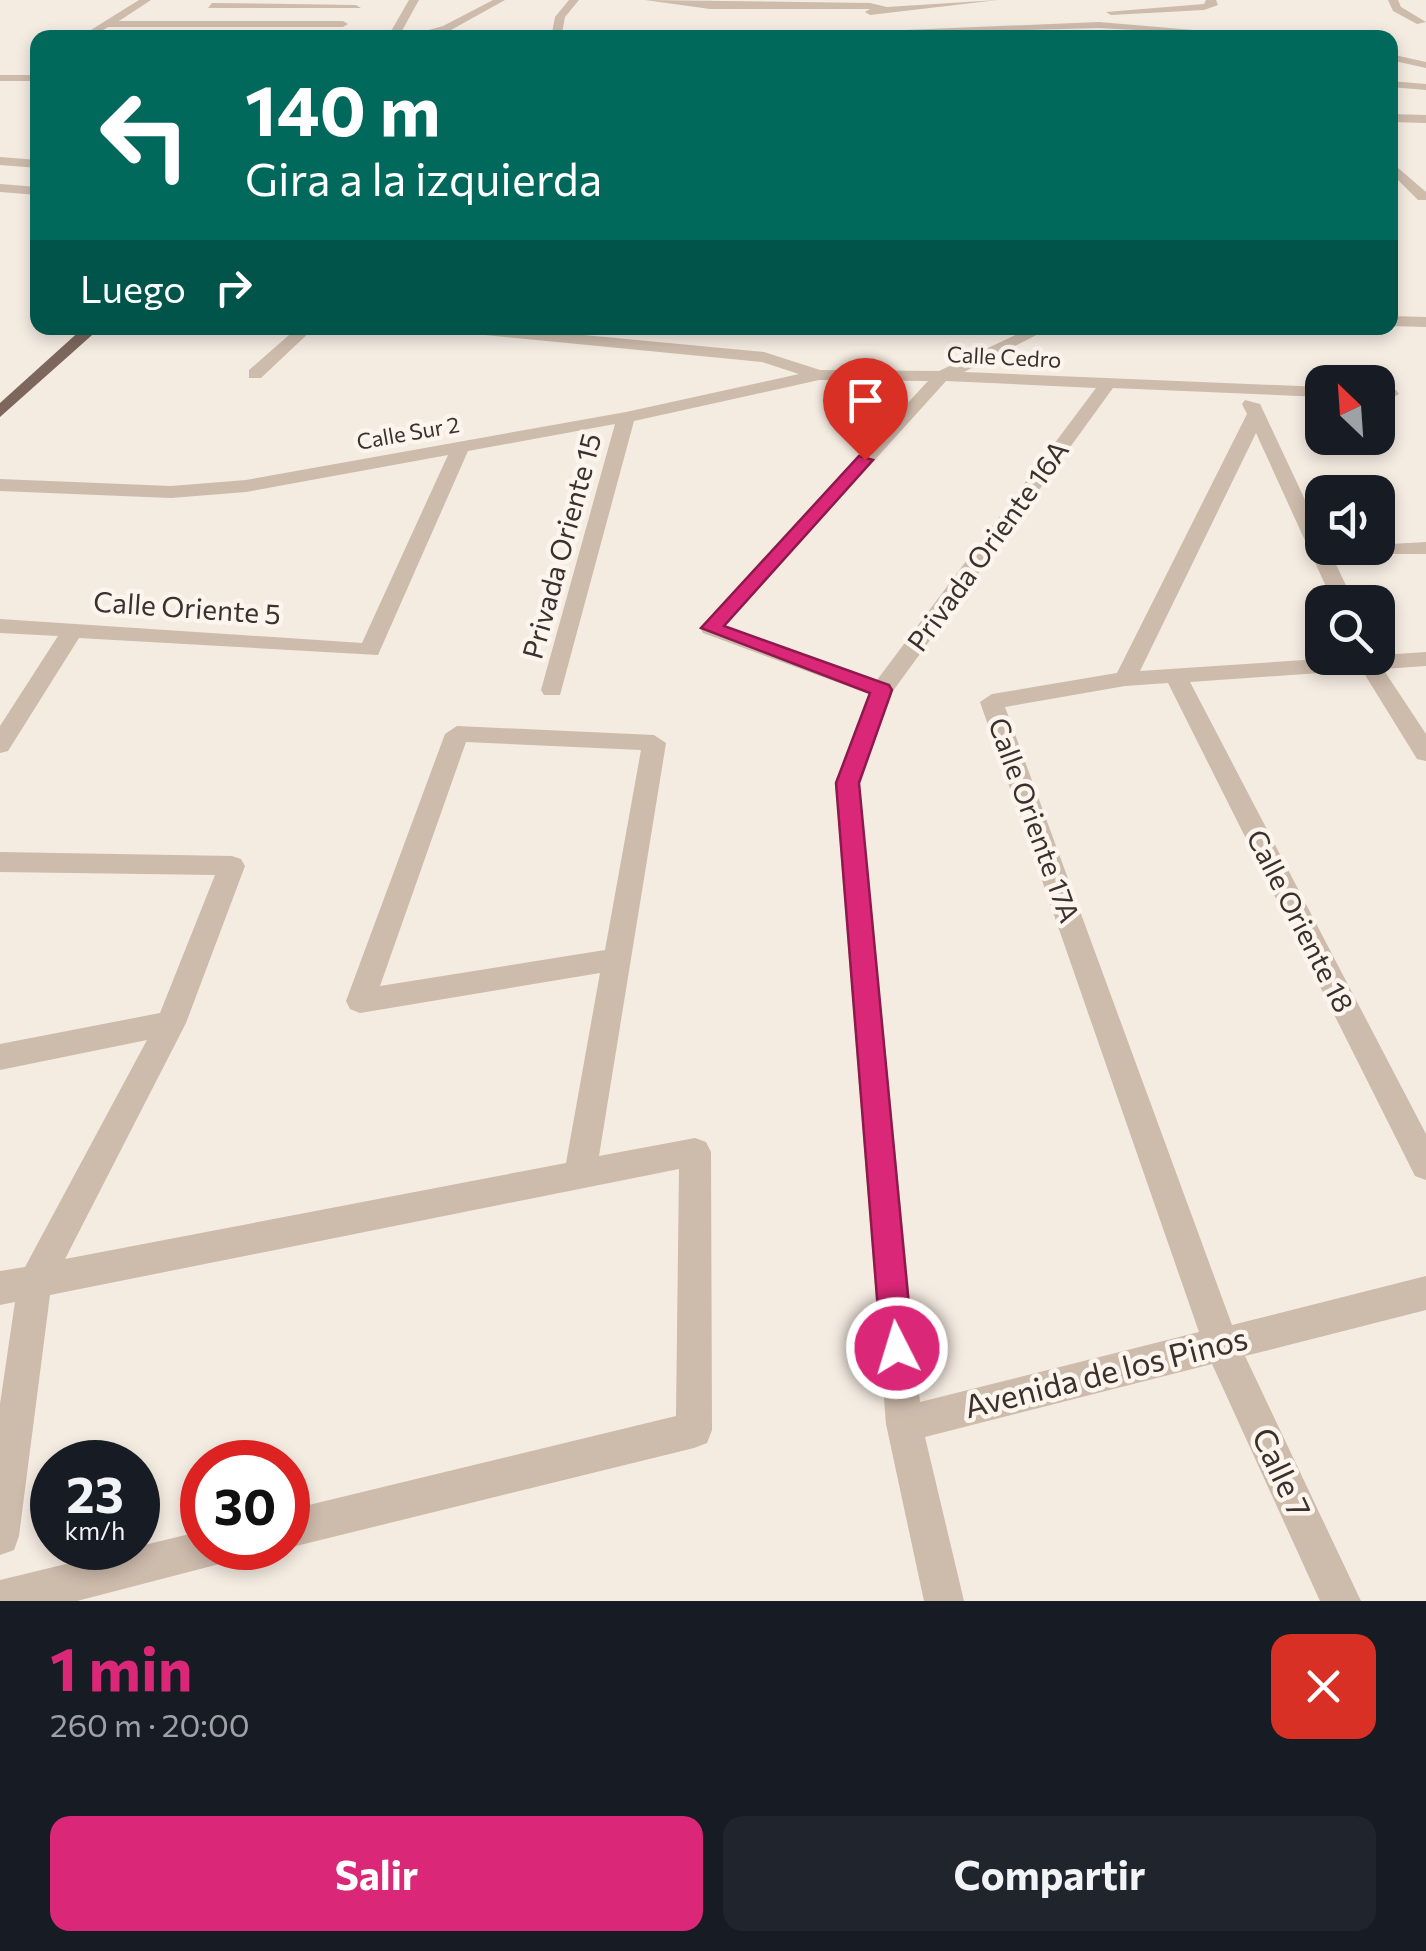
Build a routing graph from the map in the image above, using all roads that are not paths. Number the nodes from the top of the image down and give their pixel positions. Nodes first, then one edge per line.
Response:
1 (146, 0) edge
2 (414, 0) edge
3 (500, 0) edge
4 (574, 0) edge
5 (650, 0) edge
6 (993, 0) edge
7 (1211, 0) edge
8 (1393, 0) edge
9 (359, 4) edge
10 (212, 6) dead end
11 (884, 10) junction
12 (813, 20) dead end
13 (795, 22) dead end
14 (1422, 22) dead end
15 (104, 24) junction
16 (161, 24) junction
17 (292, 24) junction
18 (343, 24) junction
19 (998, 26) junction
20 (95, 30) edge
21 (154, 30) edge
22 (281, 30) edge
23 (335, 30) edge
24 (397, 30) edge
25 (439, 30) edge
26 (558, 30) edge
27 (780, 30) edge
28 (897, 30) edge
29 (1169, 30) edge
30 (1398, 59) edge
31 (1426, 65) edge
32 (30, 79) edge
33 (3, 84) edge
34 (1398, 85) edge
35 (1426, 88) edge
36 (1398, 118) edge
37 (1425, 120) edge
38 (0, 161) edge
39 (30, 163) edge
40 (1398, 173) edge
41 (0, 188) edge
42 (30, 191) edge
43 (1423, 197) dead end
44 (1426, 304) edge
45 (1419, 322) edge
46 (84, 335) edge
47 (298, 335) edge
48 (540, 335) edge
49 (677, 335) edge
50 (1027, 335) edge
51 (659, 346) junction
52 (254, 374) dead end
53 (819, 375) junction
54 (942, 376) junction
55 (1106, 384) junction
56 (1246, 390) junction
57 (1305, 392) edge
58 (0, 412) edge
59 (1256, 414) junction
60 (626, 416) junction
61 (461, 446) junction
62 (0, 485) edge
63 (1305, 511) edge
64 (1395, 548) edge
65 (1426, 548) edge
66 (0, 626) edge
67 (73, 630) junction
68 (1426, 659) edge
69 (1395, 660) edge
70 (1305, 665) edge
71 (1174, 675) junction
72 (1376, 675) edge
73 (1125, 679) junction
74 (552, 690) dead end
75 (882, 690) junction
76 (0, 745) edge
77 (1426, 753) edge
78 (0, 862) edge
79 (618, 958) junction
80 (171, 1023) junction
81 (0, 1057) edge
82 (1426, 1166) edge
83 (580, 1174) junction
84 (35, 1282) junction
85 (0, 1288) edge
86 (1426, 1292) edge
87 (1221, 1344) junction
88 (904, 1424) junction
89 (310, 1524) edge
90 (0, 1536) edge
91 (180, 1556) edge
92 (0, 1600) edge
93 (944, 1601) edge
94 (1340, 1601) edge

1 - 15 street
2 - 24 street
3 - 25 street
4 - 26 street
5 - 11 street
6 - 11 street
7 - 19 street
8 - 14 street
9 - 10 street
9 - 18 street
11 - 12 street
13 - 27 street
15 - 16 street
15 - 20 street
16 - 17 street
16 - 21 street
17 - 18 street
17 - 22 street
18 - 23 street
19 - 28 street
19 - 29 street
30 - 31 street
32 - 33 street
34 - 35 street
36 - 37 street
38 - 39 street
40 - 43 street
41 - 42 street
44 - 45 street
46 - 58 main road
47 - 52 street
48 - 51 street, Calle Cedro
49 - 51 street
50 - 54 street
51 - 53 street, Calle Cedro
53 - 54 street, Calle Cedro
53 - 60 street, Calle Sur 2
54 - 55 street, Calle Cedro
54 - 75 street
55 - 56 street, Calle Cedro
55 - 75 street, Privada Oriente 16A
56 - 57 street, Calle Cedro
56 - 59 street
59 - 63 street
59 - 73 street
60 - 61 street, Calle Sur 2
60 - 74 street, Privada Oriente 15
61 - 62 street, Calle Sur 2
61 - 67 street, Calle Oriente 5
64 - 65 street
66 - 67 street, Calle Oriente 5
67 - 76 street
68 - 69 street
70 - 71 street
71 - 73 street
71 - 82 street, Calle Oriente 18
72 - 77 street
73 - 87 street, Calle Oriente 17A
75 - 88 street, Privada Oriente 16A
78 - 80 street
79 - 79 street
79 - 83 street
80 - 81 street
80 - 84 street
83 - 84 street
83 - 89 street
84 - 85 street
84 - 90 street
86 - 87 street, Avenida de los Pinos
87 - 88 street, Avenida de los Pinos
87 - 94 street, Calle 7
88 - 93 street
91 - 92 street

